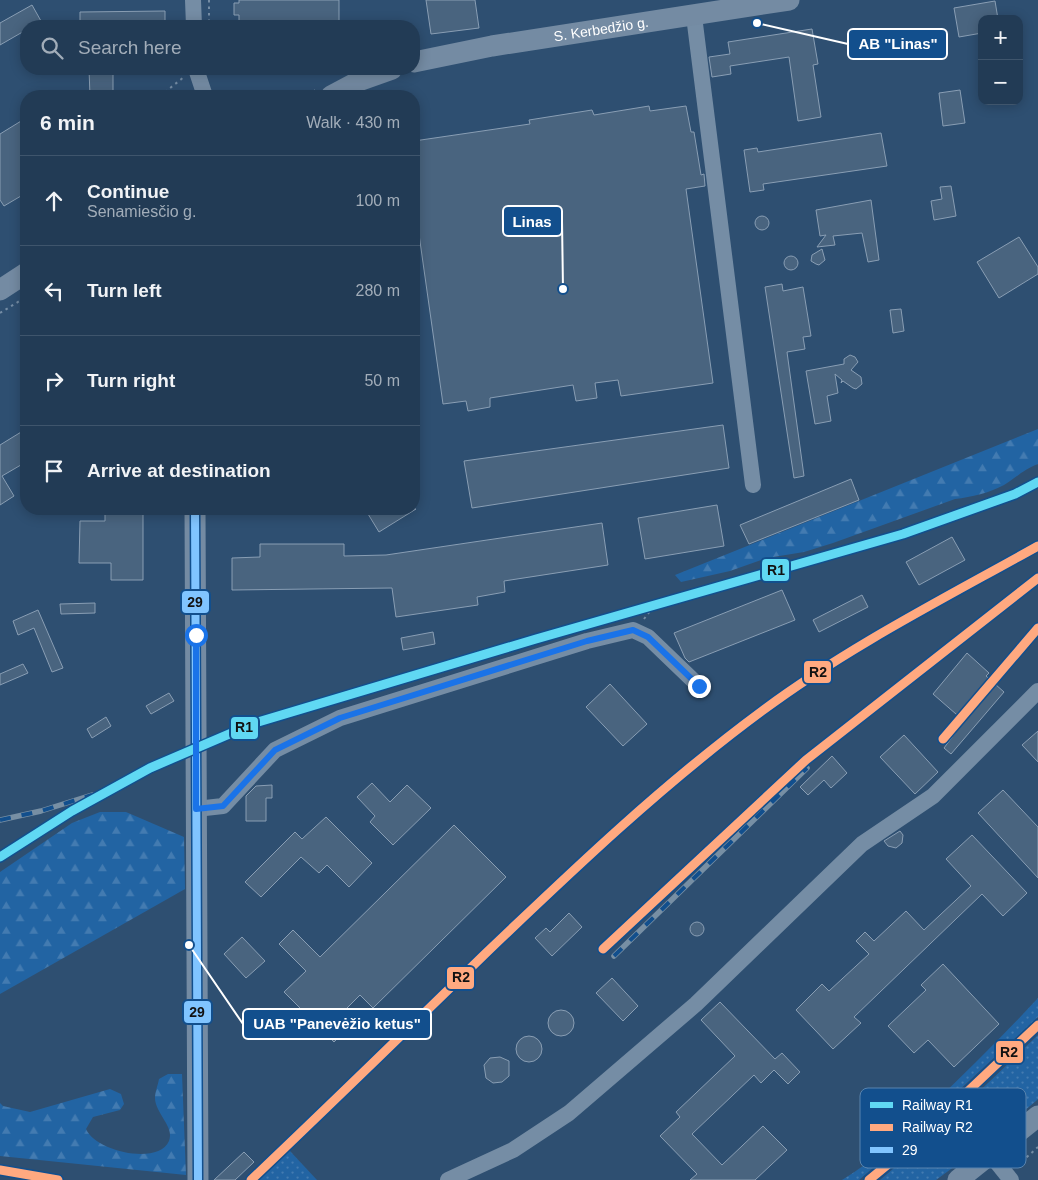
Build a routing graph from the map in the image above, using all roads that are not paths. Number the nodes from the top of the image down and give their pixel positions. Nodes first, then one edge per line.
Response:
1 (194, 0) edge
2 (789, 0) edge
3 (694, 16) junction
4 (194, 20) edge
5 (420, 61) edge
6 (376, 75) edge
7 (343, 90) edge
8 (20, 277) edge
9 (0, 290) edge
10 (753, 485) dead end
11 (195, 515) edge
12 (699, 686) dead end
13 (1038, 691) edge
14 (196, 809) junction
15 (1038, 1116) edge
16 (1026, 1126) edge
17 (974, 1168) edge
18 (198, 1180) edge
19 (448, 1180) edge
20 (958, 1180) edge

1 - 4 street
2 - 3 main road, S. Kerbedžio g.
3 - 5 main road, S. Kerbedžio g.
3 - 10 street
6 - 7 main road
8 - 9 main road
11 - 14 main road
12 - 14 street
13 - 19 street
14 - 18 main road
15 - 16 main road
17 - 20 main road

